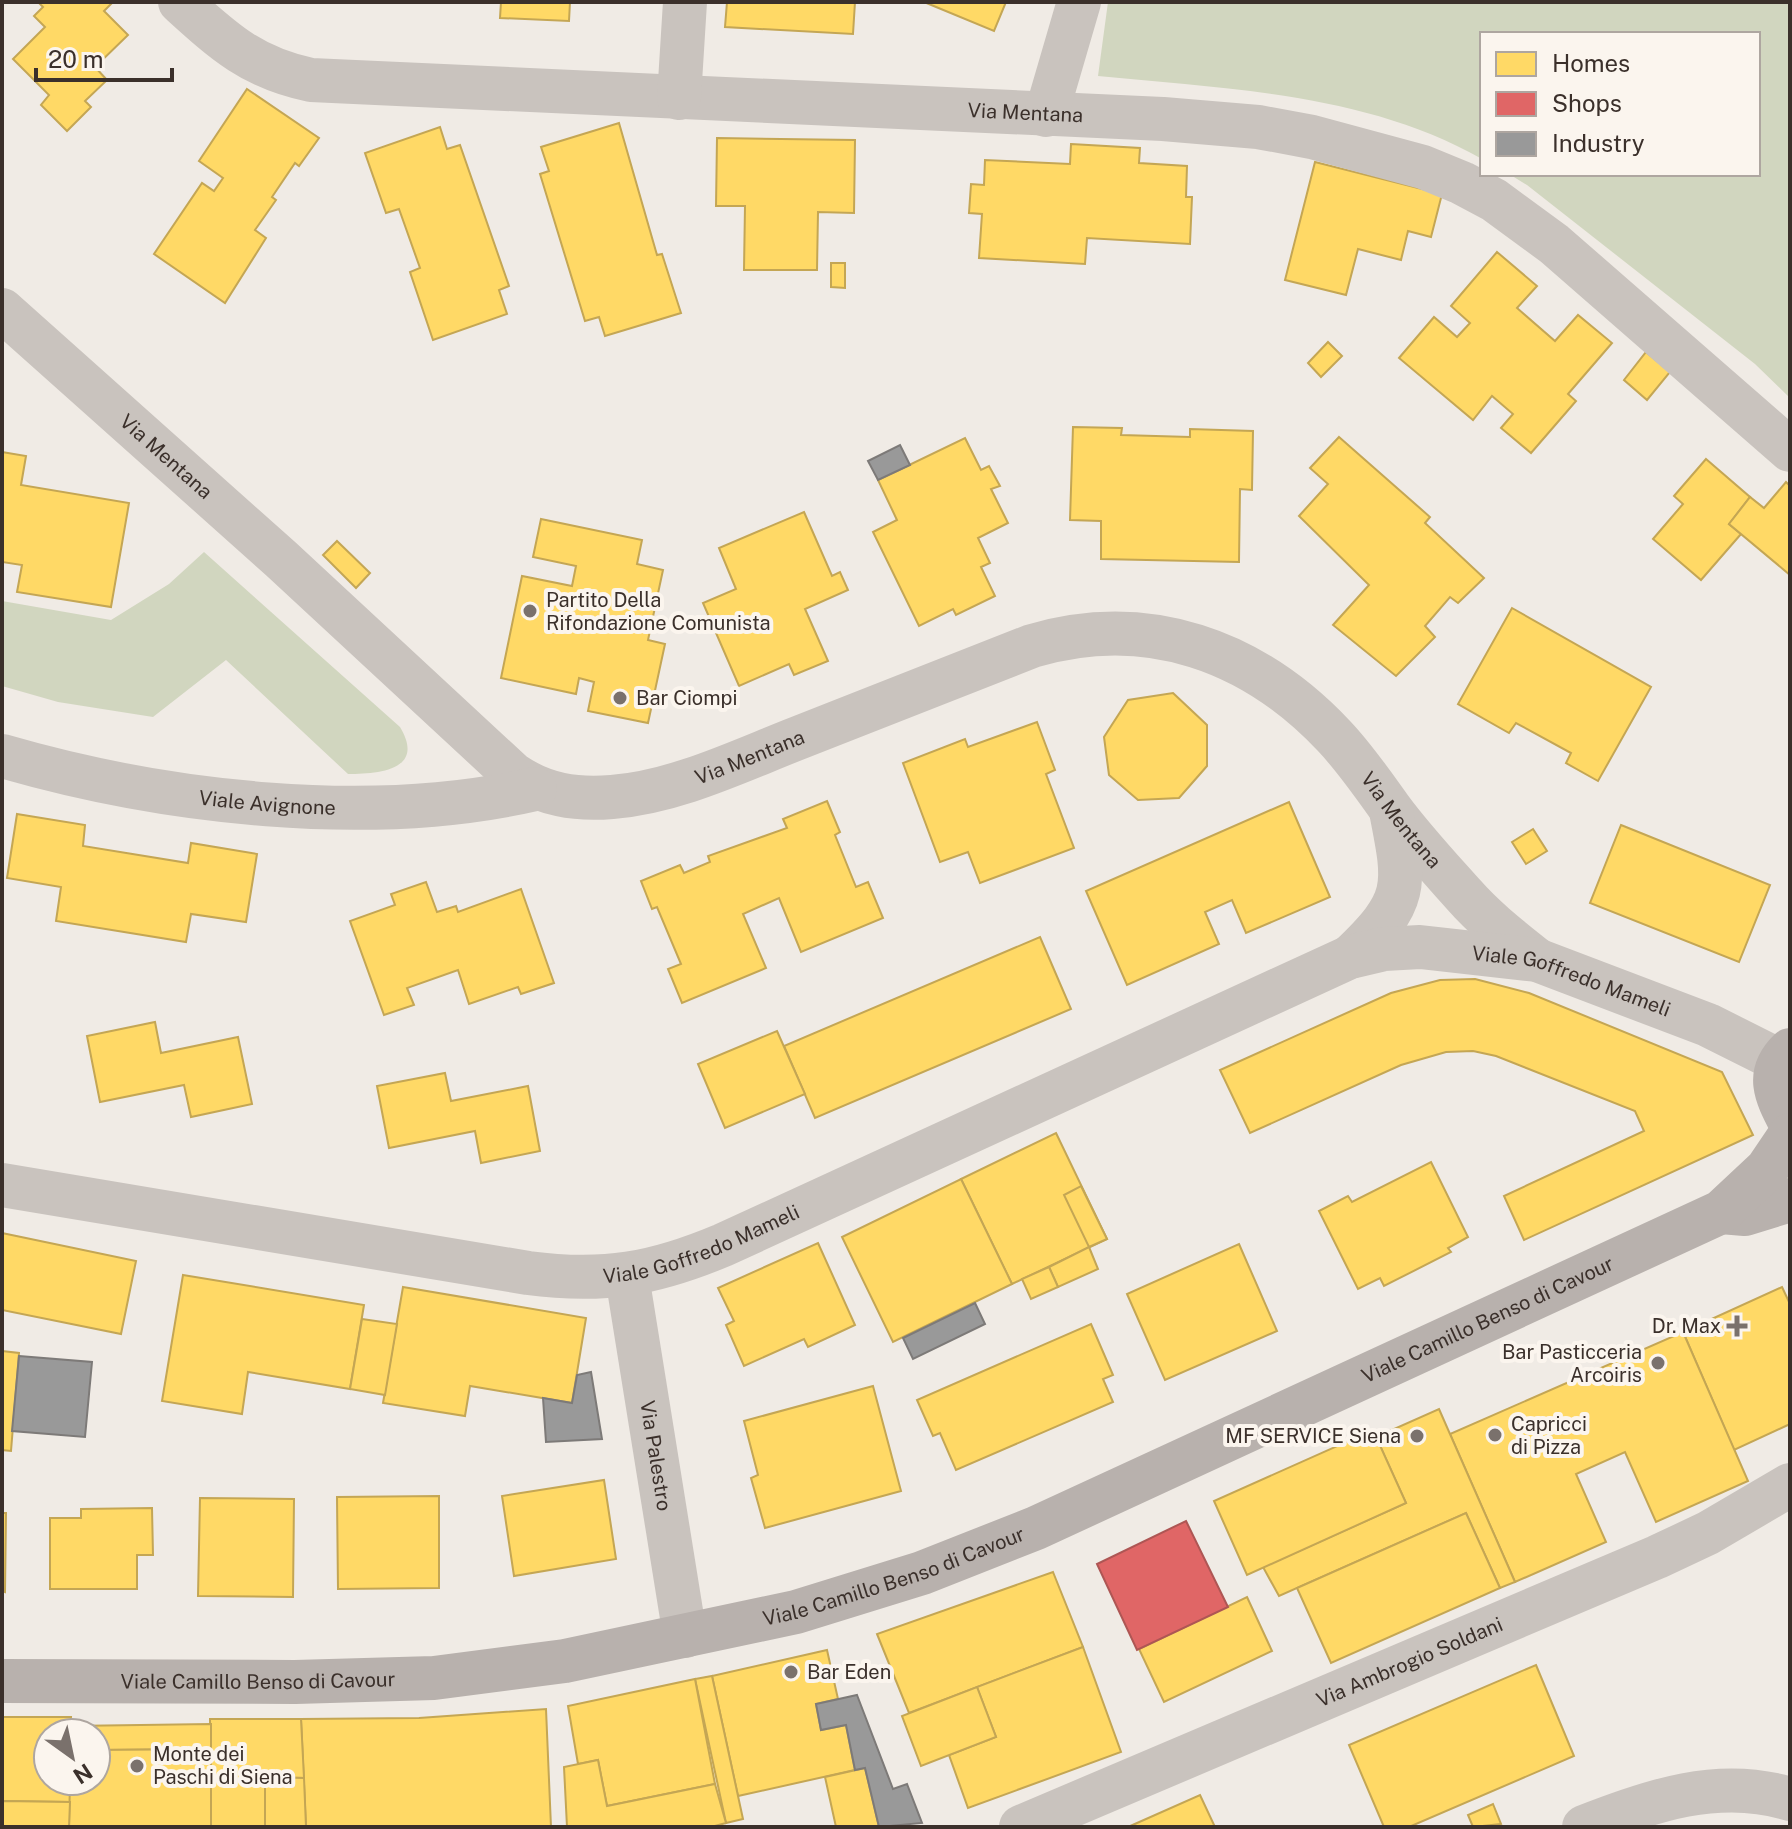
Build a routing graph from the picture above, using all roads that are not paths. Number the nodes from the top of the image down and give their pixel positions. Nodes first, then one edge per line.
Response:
1 (180, 2) edge
2 (685, 2) edge
3 (1079, 2) edge
4 (679, 98) junction
5 (1046, 115) junction
6 (2, 310) edge
7 (1790, 450) edge
8 (2, 756) edge
9 (535, 789) junction
10 (1391, 809) junction
11 (1350, 957) junction
12 (1537, 960) junction
13 (1785, 1056) edge
14 (1790, 1122) edge
15 (1790, 1135) edge
16 (2, 1185) edge
17 (1790, 1200) edge
18 (1721, 1212) junction
19 (627, 1276) junction
20 (1790, 1485) edge
21 (685, 1636) junction
22 (2, 1681) edge
23 (1790, 1799) edge
24 (1021, 1827) edge
25 (1584, 1827) edge

1 - 4 street, Via Mentana
2 - 4 street
3 - 5 street
4 - 5 street, Via Mentana
5 - 7 street, Via Mentana
6 - 9 street, Via Mentana
8 - 9 street, Viale Avignone
9 - 10 street, Via Mentana
10 - 11 street, Viale Goffredo Mameli
10 - 12 street, Via Mentana
11 - 12 street, Viale Goffredo Mameli
11 - 19 street, Viale Goffredo Mameli
12 - 13 street, Viale Goffredo Mameli
13 - 14 main road
15 - 18 main road, Viale Camillo Benso di Cavour
16 - 19 street, Viale Goffredo Mameli
17 - 18 main road, Viale Camillo Benso di Cavour
18 - 21 main road, Viale Camillo Benso di Cavour
19 - 21 street, Via Palestro
20 - 24 street, Via Ambrogio Soldani
21 - 22 main road, Viale Camillo Benso di Cavour
23 - 25 street

